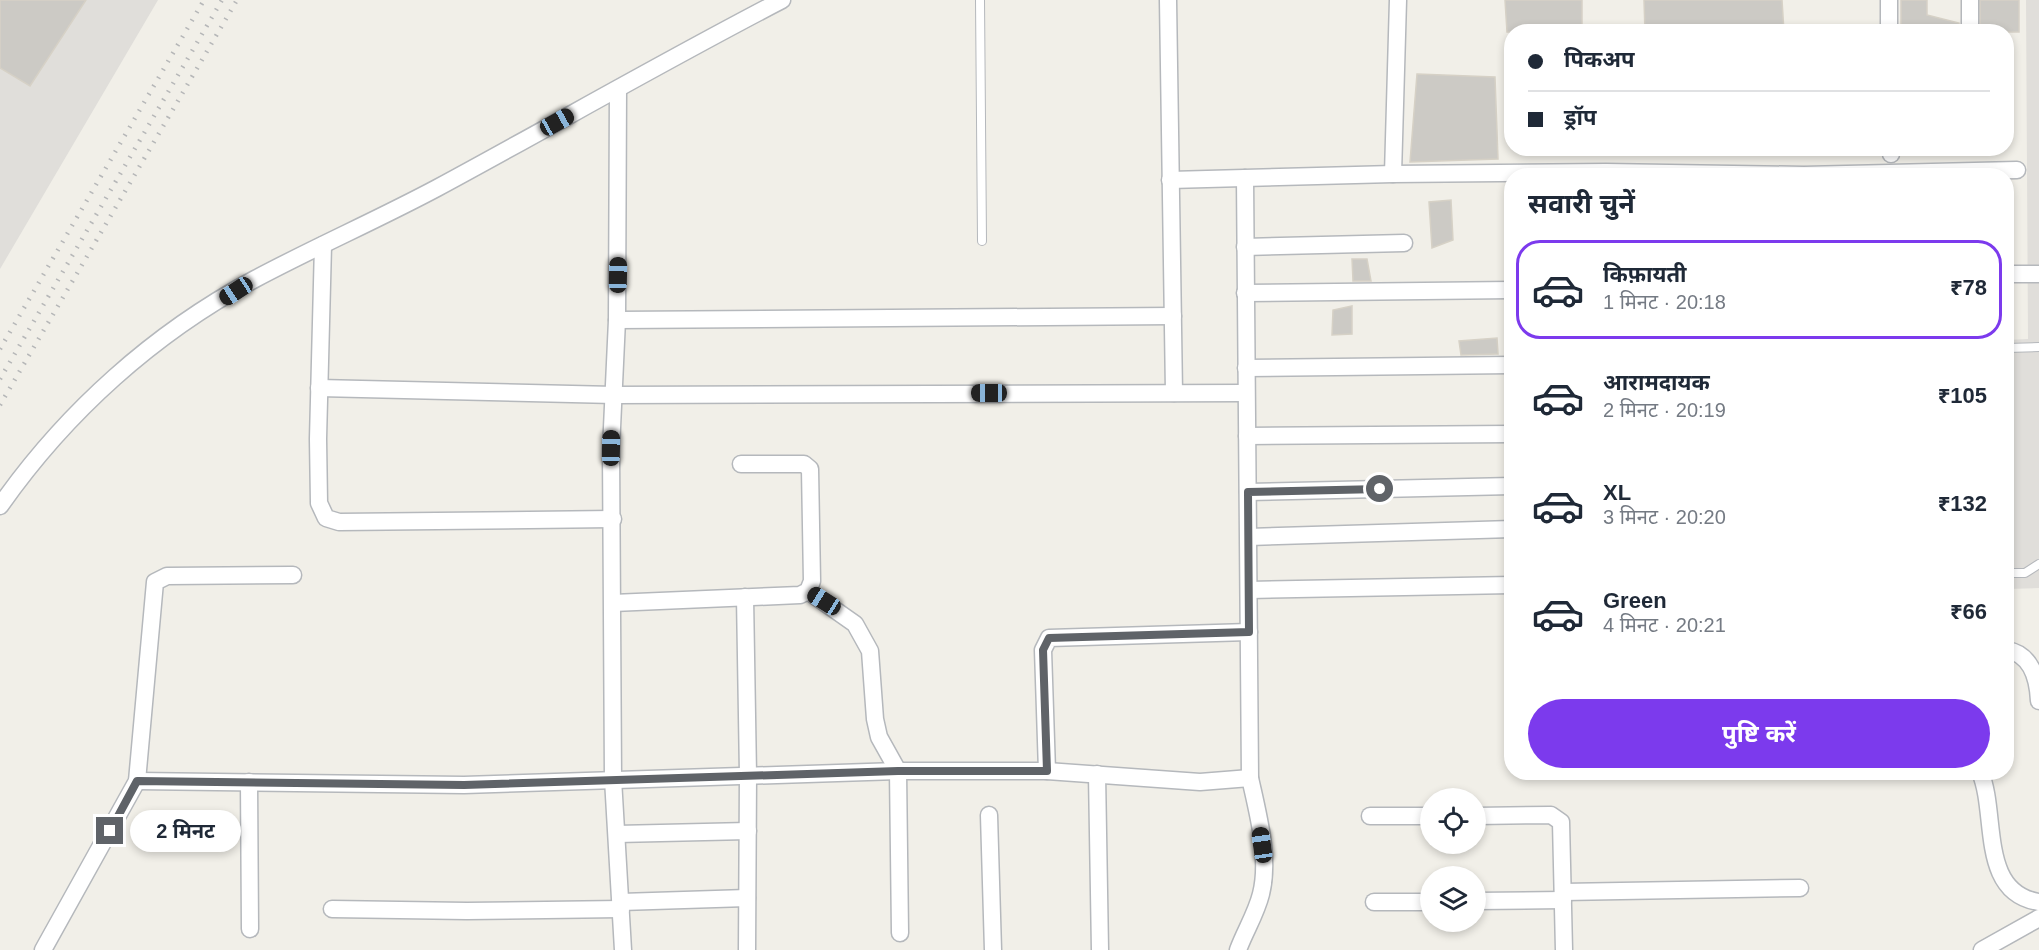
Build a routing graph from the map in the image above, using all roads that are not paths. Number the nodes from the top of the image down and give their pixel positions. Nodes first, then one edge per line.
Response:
1 (782, 0) edge
2 (980, 0) edge
3 (1168, 0) edge
4 (1398, 0) edge
5 (1889, 0) edge
6 (1970, 0) edge
7 (1889, 24) edge
8 (1970, 24) edge
9 (618, 89) junction
10 (2014, 170) edge
11 (2017, 170) dead end
12 (1394, 174) junction
13 (1504, 174) edge
14 (1245, 178) junction
15 (1170, 180) junction
16 (982, 242) dead end
17 (1404, 243) dead end
18 (323, 245) junction
19 (1245, 247) junction
20 (2039, 273) edge
21 (2014, 274) edge
22 (2039, 279) edge
23 (1504, 290) edge
24 (1245, 293) junction
25 (1173, 316) junction
26 (617, 320) junction
27 (2039, 347) edge
28 (2014, 348) edge
29 (1504, 365) edge
30 (1246, 368) junction
31 (319, 388) junction
32 (1174, 393) junction
33 (1246, 393) junction
34 (614, 395) junction
35 (1504, 434) edge
36 (1247, 436) junction
37 (741, 464) dead end
38 (1504, 486) edge
39 (1248, 492) junction
40 (0, 506) edge
41 (613, 519) junction
42 (1504, 529) edge
43 (1249, 537) junction
44 (2039, 564) edge
45 (2014, 573) edge
46 (293, 575) dead end
47 (1504, 585) edge
48 (1250, 590) junction
49 (808, 591) junction
50 (745, 597) junction
51 (613, 603) junction
52 (1249, 632) junction
53 (2014, 652) edge
54 (2039, 701) edge
55 (898, 771) junction
56 (1047, 771) junction
57 (1097, 774) junction
58 (748, 775) junction
59 (1250, 778) junction
60 (613, 779) junction
61 (1983, 780) edge
62 (137, 781) junction
63 (249, 782) junction
64 (989, 815) dead end
65 (1370, 816) dead end
66 (1420, 816) edge
67 (1486, 816) edge
68 (748, 831) junction
69 (618, 834) junction
70 (1800, 888) dead end
71 (1563, 896) junction
72 (747, 898) junction
73 (1486, 900) edge
74 (1374, 902) dead end
75 (1420, 902) edge
76 (2039, 902) edge
77 (621, 906) junction
78 (332, 909) dead end
79 (2039, 918) edge
80 (250, 929) dead end
81 (900, 933) dead end
82 (43, 950) edge
83 (623, 950) edge
84 (747, 950) edge
85 (993, 950) edge
86 (1100, 950) edge
87 (1238, 950) edge
88 (1564, 950) edge
89 (1982, 950) edge

1 - 9 street
2 - 16 lane
3 - 15 street
4 - 12 street
5 - 7 street
6 - 8 street
9 - 18 street
9 - 26 street
10 - 11 street
12 - 13 street
12 - 14 street
14 - 15 street
14 - 19 street
15 - 25 street
17 - 19 street
18 - 31 street
18 - 40 street
19 - 24 street
20 - 21 street
20 - 22 lane
23 - 24 street
24 - 30 street
25 - 26 street
25 - 32 street
26 - 34 street
27 - 28 lane
29 - 30 street
30 - 33 street
31 - 34 street
31 - 41 street
32 - 33 street
32 - 34 street
33 - 36 street
34 - 41 street
35 - 36 street
36 - 39 street
37 - 49 street
38 - 39 street
39 - 43 street
41 - 51 street
42 - 43 street
43 - 48 street
44 - 45 lane
46 - 62 street
47 - 48 street
48 - 52 street
49 - 50 street
49 - 55 street
50 - 51 street
50 - 58 street
51 - 60 street
52 - 56 street
52 - 59 street
53 - 54 street
55 - 56 street
55 - 58 street
55 - 81 street
56 - 57 street
57 - 59 street
57 - 86 street
58 - 60 street
58 - 68 street
59 - 87 street
60 - 63 street
60 - 69 street
61 - 76 street
62 - 63 street
62 - 82 street
63 - 80 street
64 - 85 street
65 - 66 street
67 - 71 street
68 - 69 street
68 - 72 street
69 - 77 street
70 - 71 street
71 - 73 street
71 - 88 street
72 - 77 street
72 - 84 street
74 - 75 street
77 - 78 street
77 - 83 street
79 - 89 street

